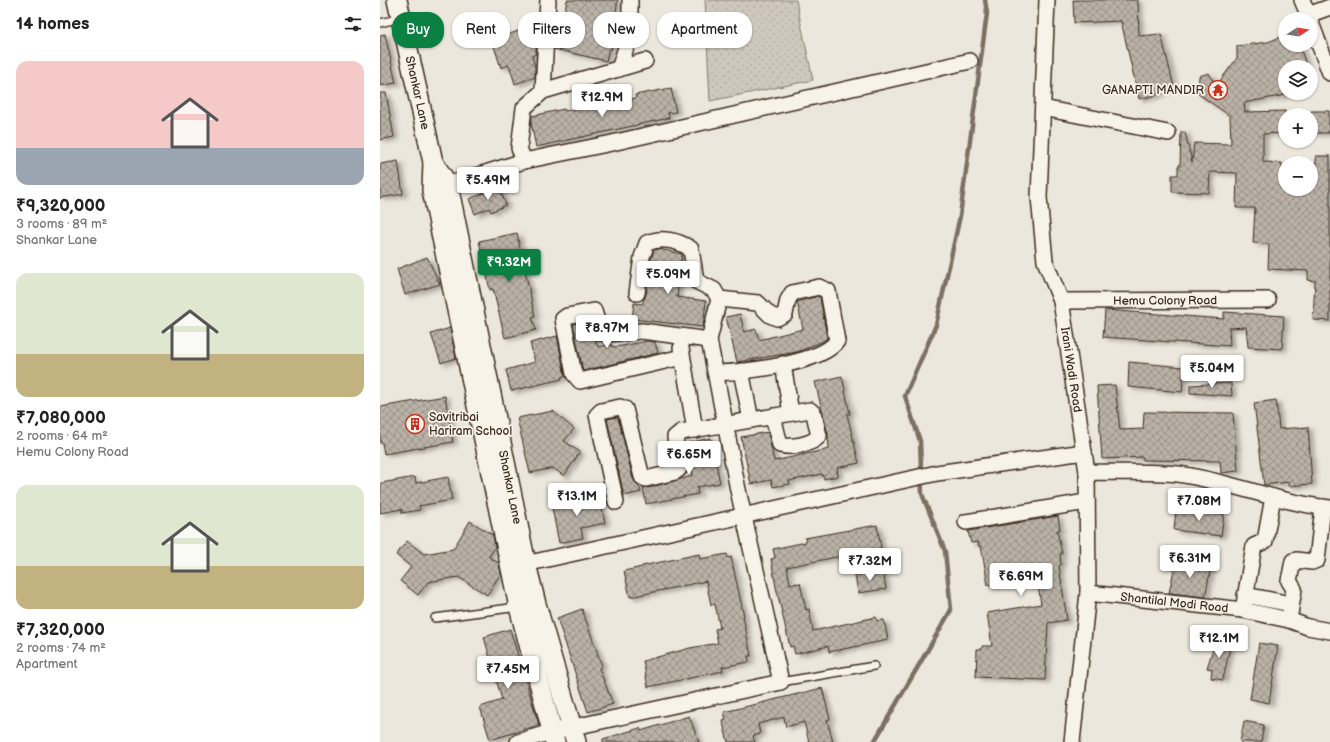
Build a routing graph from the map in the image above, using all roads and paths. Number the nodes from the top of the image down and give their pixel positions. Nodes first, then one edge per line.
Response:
1 (548, 0) edge
2 (630, 0) edge
3 (1047, 0) edge
4 (1302, 0) edge
5 (1330, 7) edge
6 (399, 9) edge
7 (1307, 12) edge
8 (1318, 14) edge
9 (380, 23) edge
10 (1318, 41) edge
11 (646, 61) dead end
12 (970, 61) dead end
13 (619, 69) junction
14 (1330, 73) edge
15 (543, 91) junction
16 (1043, 108) junction
17 (1168, 133) dead end
18 (524, 161) junction
19 (440, 187) junction
20 (637, 293) dead end
21 (719, 299) junction
22 (1268, 300) dead end
23 (1061, 301) junction
24 (679, 336) junction
25 (710, 340) junction
26 (682, 357) junction
27 (783, 364) junction
28 (741, 371) junction
29 (716, 373) junction
30 (791, 413) junction
31 (773, 416) junction
32 (751, 420) junction
33 (726, 424) junction
34 (695, 430) junction
35 (1084, 452) junction
36 (1087, 472) junction
37 (1273, 497) junction
38 (616, 502) dead end
39 (1086, 502) junction
40 (1327, 507) edge
41 (744, 516) junction
42 (966, 522) dead end
43 (519, 566) junction
44 (1088, 593) junction
45 (1245, 594) junction
46 (1291, 604) junction
47 (519, 607) junction
48 (1242, 610) junction
49 (435, 618) dead end
50 (1289, 620) junction
51 (1330, 631) edge
52 (874, 666) dead end
53 (781, 682) junction
54 (573, 735) edge
55 (553, 737) edge
56 (518, 742) edge
57 (1072, 742) edge

1 - 15 street
2 - 13 street
3 - 16 street, Irani Wadi Road
4 - 7 street
5 - 8 street
6 - 9 lane
6 - 19 street, Shankar Lane
10 - 14 street
11 - 13 street
12 - 18 street
13 - 15 street
15 - 18 street
16 - 17 street
16 - 23 street, Irani Wadi Road
18 - 19 street
19 - 43 street, Shankar Lane
20 - 21 street
21 - 25 street
21 - 27 street
22 - 23 street, Hemu Colony Road
23 - 35 street, Irani Wadi Road
24 - 25 street
24 - 26 street
24 - 26 street
25 - 29 street
26 - 34 street
27 - 28 street
27 - 30 street
28 - 29 street
28 - 32 street
29 - 33 street
30 - 31 street
30 - 31 street
31 - 32 street
32 - 33 street
33 - 34 street
33 - 41 street
34 - 38 street
35 - 36 street, Irani Wadi Road
35 - 41 street
36 - 37 street
36 - 39 street, Irani Wadi Road
37 - 40 street
37 - 45 street
39 - 42 street
39 - 44 street, Irani Wadi Road
40 - 46 street
41 - 43 street
41 - 53 street
43 - 47 street, Shankar Lane
43 - 54 street, Shankar Lane
44 - 48 street, Shantilal Modi Road
44 - 57 street, Irani Wadi Road
45 - 46 street
45 - 48 street
46 - 50 street
47 - 49 lane
47 - 55 street, Shankar Lane
48 - 50 street, Shantilal Modi Road
50 - 51 street, Shantilal Modi Road
52 - 53 lane
53 - 54 street
54 - 55 street
55 - 56 street

